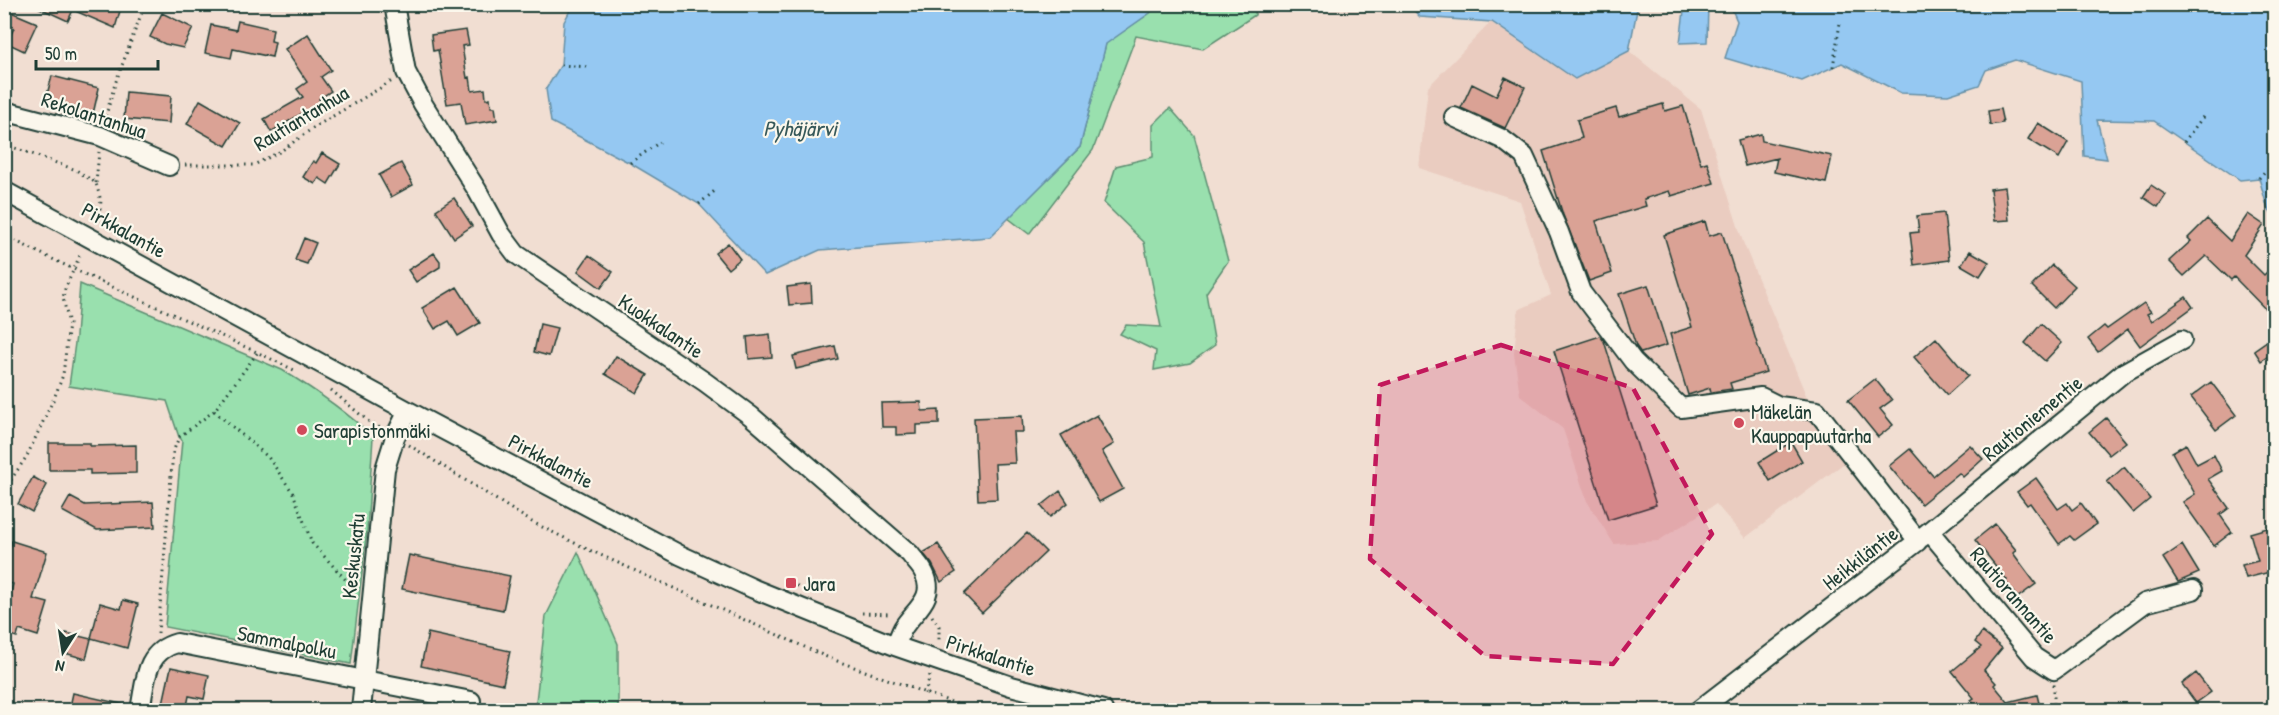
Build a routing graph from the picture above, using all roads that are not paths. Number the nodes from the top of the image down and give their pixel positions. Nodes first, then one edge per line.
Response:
1 (394, 4) edge
2 (4, 111) edge
3 (1454, 117) dead end
4 (169, 166) road end
5 (4, 191) edge
6 (2182, 340) dead end
7 (408, 411) junction
8 (1924, 537) junction
9 (2193, 590) dead end
10 (895, 646) junction
11 (363, 680) junction
12 (471, 701) dead end
13 (140, 711) edge
14 (361, 711) edge
15 (1103, 711) edge
16 (1699, 711) edge

1 - 10 street, Kuokkalantie
2 - 4 street, Rekolantanhua
3 - 8 street, Heikkiläntie
5 - 7 street, Pirkkalantie
6 - 8 street, Rautioniementie
7 - 10 street, Pirkkalantie
7 - 11 street, Keskuskatu
8 - 9 street, Rautiorannantie
8 - 16 street, Heikkiläntie
10 - 15 street, Pirkkalantie
11 - 12 street, Sammalpolku
11 - 13 street, Sammalpolku
11 - 14 street, Keskuskatu

